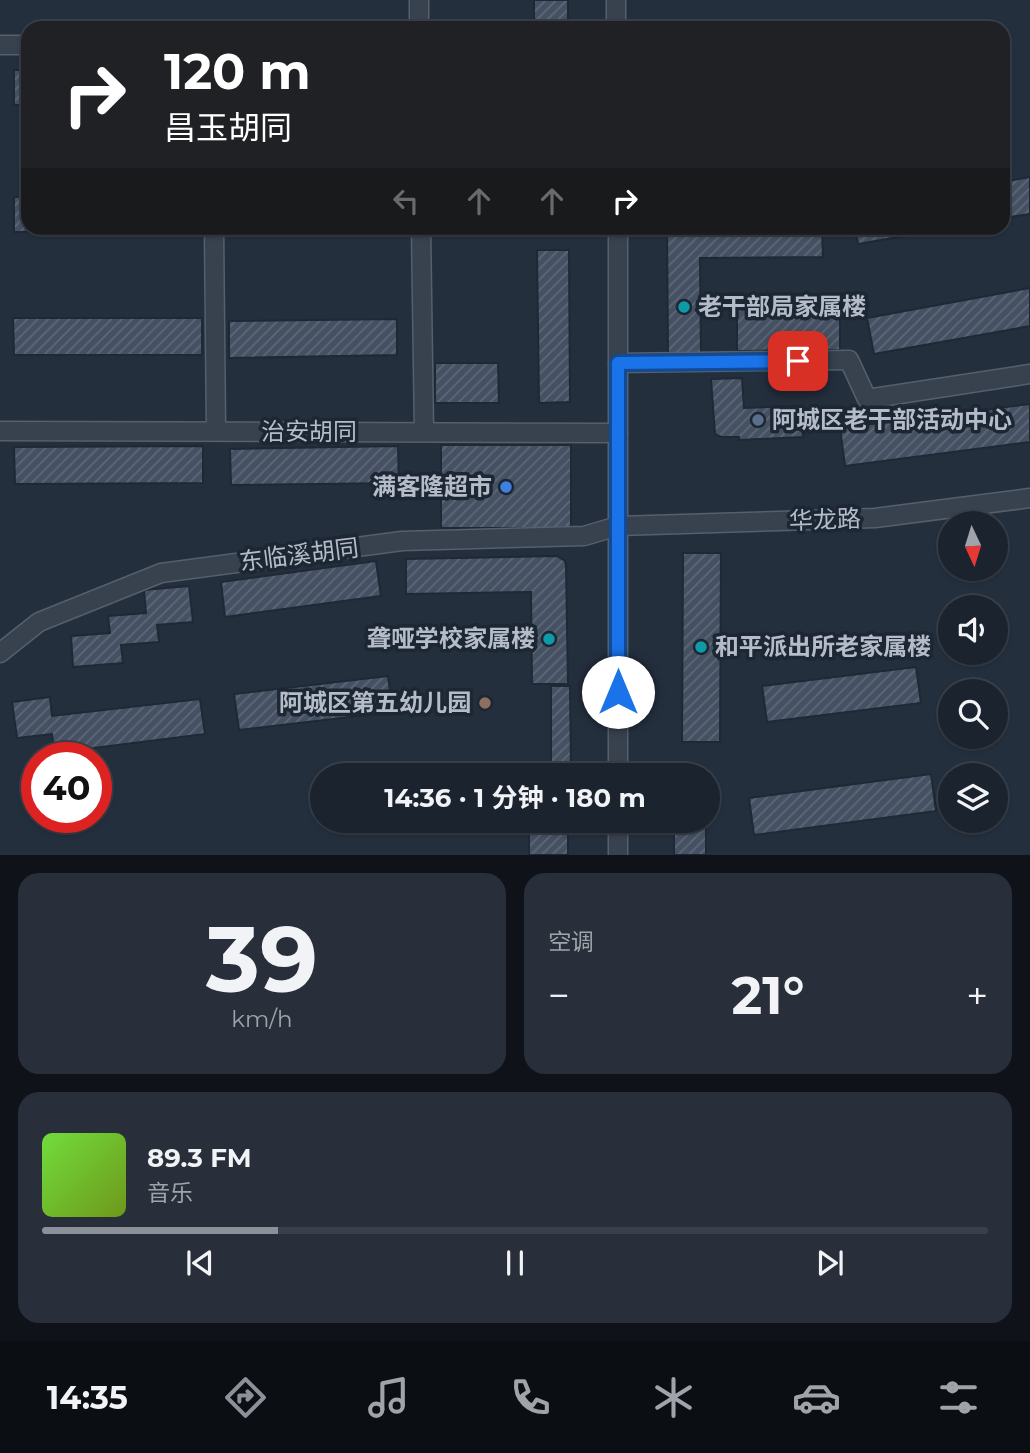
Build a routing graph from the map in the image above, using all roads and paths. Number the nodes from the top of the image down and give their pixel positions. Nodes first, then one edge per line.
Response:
1 (419, 0) edge
2 (616, 0) edge
3 (419, 21) edge
4 (616, 21) edge
5 (0, 45) edge
6 (21, 46) edge
7 (214, 235) edge
8 (421, 235) edge
9 (618, 235) edge
10 (618, 363) junction
11 (1030, 374) edge
12 (0, 431) edge
13 (216, 432) junction
14 (424, 432) junction
15 (618, 433) junction
16 (1030, 498) edge
17 (618, 526) junction
18 (0, 653) edge
19 (618, 763) edge
20 (618, 833) edge
21 (618, 855) edge

1 - 3 street
2 - 4 street
5 - 6 street
7 - 13 street
8 - 14 street
9 - 10 street
10 - 11 street
10 - 15 street
12 - 13 street, 治安胡同
13 - 14 street, 治安胡同
14 - 15 street, 治安胡同
15 - 17 street
16 - 17 street, 华龙路
17 - 18 street, 东临溪胡同
17 - 19 street
20 - 21 street

